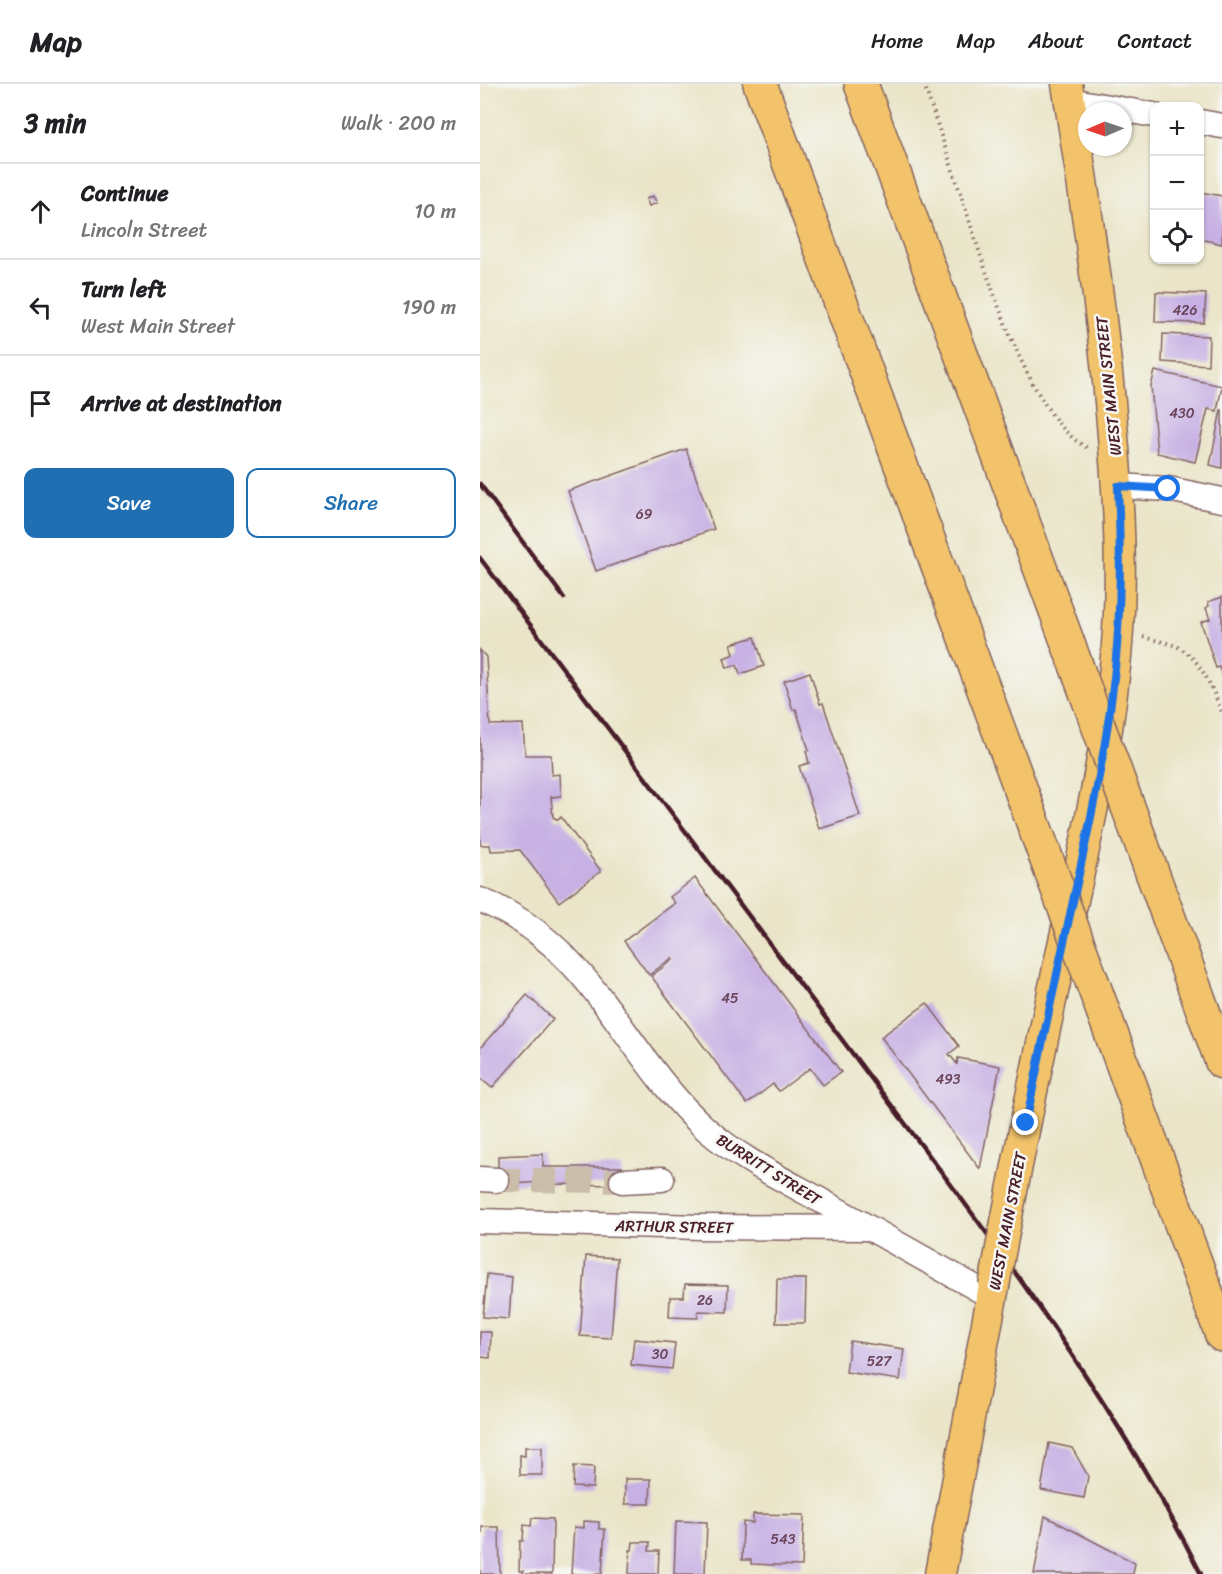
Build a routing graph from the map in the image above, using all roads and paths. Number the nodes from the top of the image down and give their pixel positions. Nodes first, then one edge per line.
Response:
1 (760, 84) edge
2 (861, 84) edge
3 (924, 84) edge
4 (1068, 92) edge
5 (1150, 114) edge
6 (1204, 124) edge
7 (1222, 126) edge
8 (1087, 448) dead end
9 (1118, 486) junction
10 (1222, 500) edge
11 (1144, 637) dead end
12 (1222, 712) edge
13 (480, 900) edge
14 (1222, 1062) edge
15 (662, 1179) dead end
16 (622, 1181) tunnel mouth
17 (480, 1221) edge
18 (868, 1228) junction
19 (993, 1292) junction
20 (1222, 1335) edge
21 (940, 1574) edge

1 - 20 highway, bridge
2 - 14 highway, bridge
3 - 8 path
4 - 5 street
4 - 9 main road, WEST MAIN STREET
6 - 7 street
9 - 10 street
9 - 19 main road, WEST MAIN STREET, bridge
11 - 12 path
13 - 18 street, BURRITT STREET
15 - 16 street
17 - 18 street, ARTHUR STREET
18 - 19 street, BURRITT STREET
19 - 21 main road, WEST MAIN STREET

